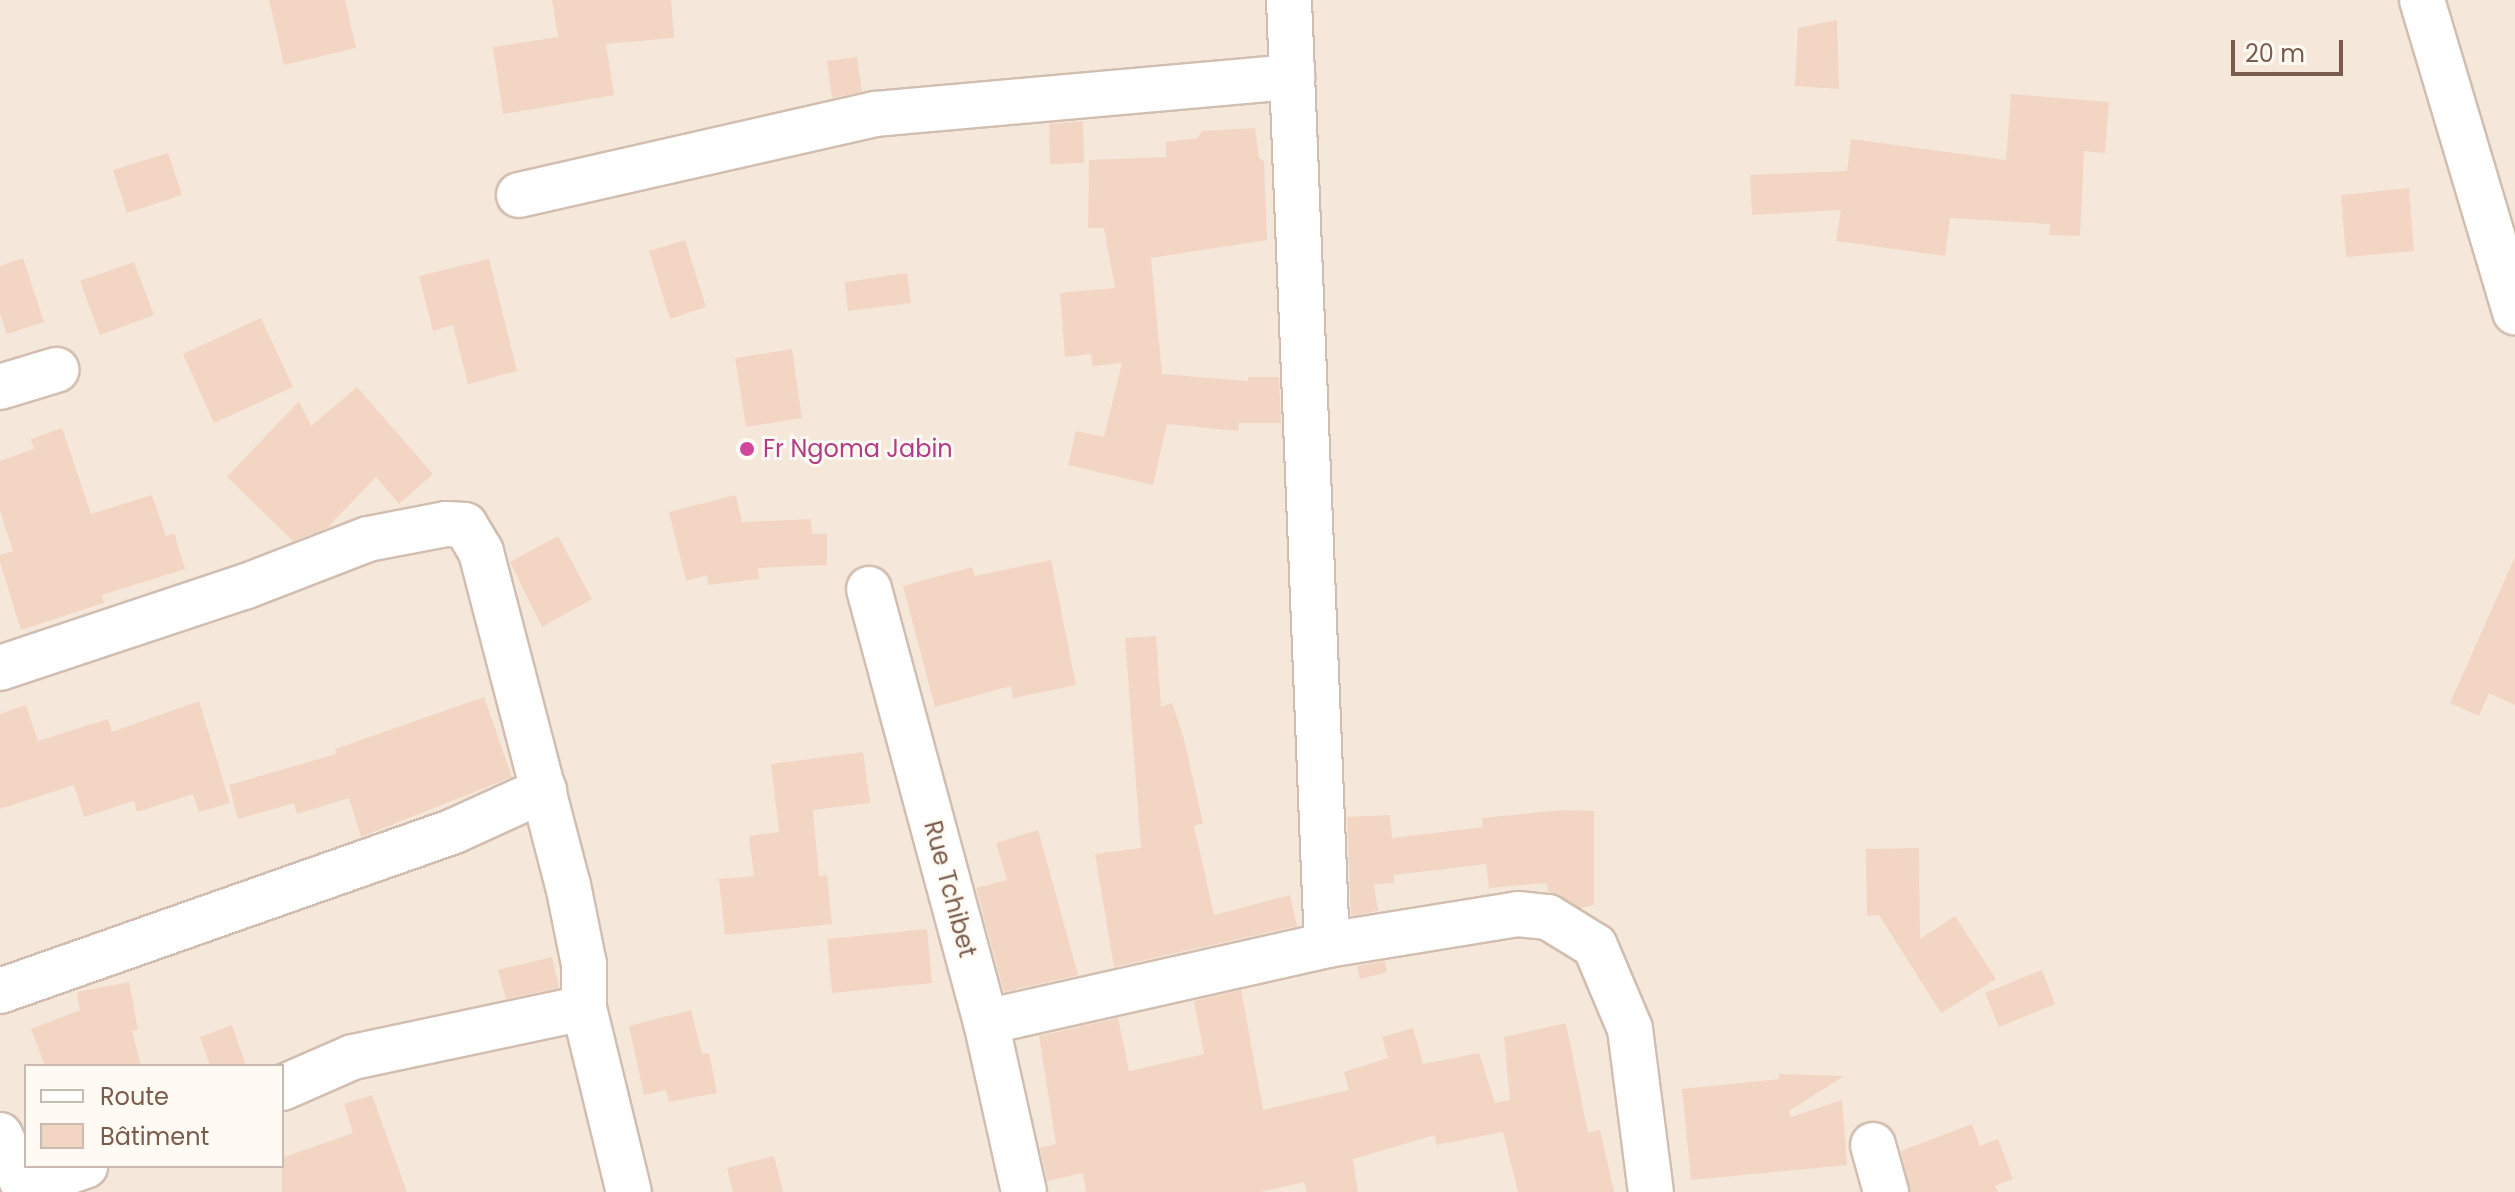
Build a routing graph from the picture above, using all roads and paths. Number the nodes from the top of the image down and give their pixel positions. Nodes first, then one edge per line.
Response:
1 (1289, 0) edge
2 (2422, 0) edge
3 (1292, 77) junction
4 (519, 195) dead end
5 (2515, 312) edge
6 (56, 370) dead end
7 (0, 387) edge
8 (869, 589) dead end
9 (0, 668) edge
10 (544, 790) junction
11 (1327, 945) junction
12 (0, 991) edge
13 (584, 1008) junction
14 (986, 1022) junction
15 (284, 1087) edge
16 (0, 1135) edge
17 (1873, 1145) dead end
18 (80, 1168) edge
19 (26, 1190) edge
20 (629, 1192) edge
21 (1024, 1192) edge
22 (1651, 1192) edge
23 (1886, 1192) edge

1 - 3 street
2 - 5 street
3 - 4 street
3 - 11 street
6 - 7 street
8 - 14 street, Rue Tchibet
9 - 10 street
10 - 12 street
10 - 13 street
11 - 14 street
11 - 22 street
13 - 15 street
13 - 20 street
14 - 21 street, Rue Tchibet
16 - 19 street
17 - 23 street
18 - 19 street

